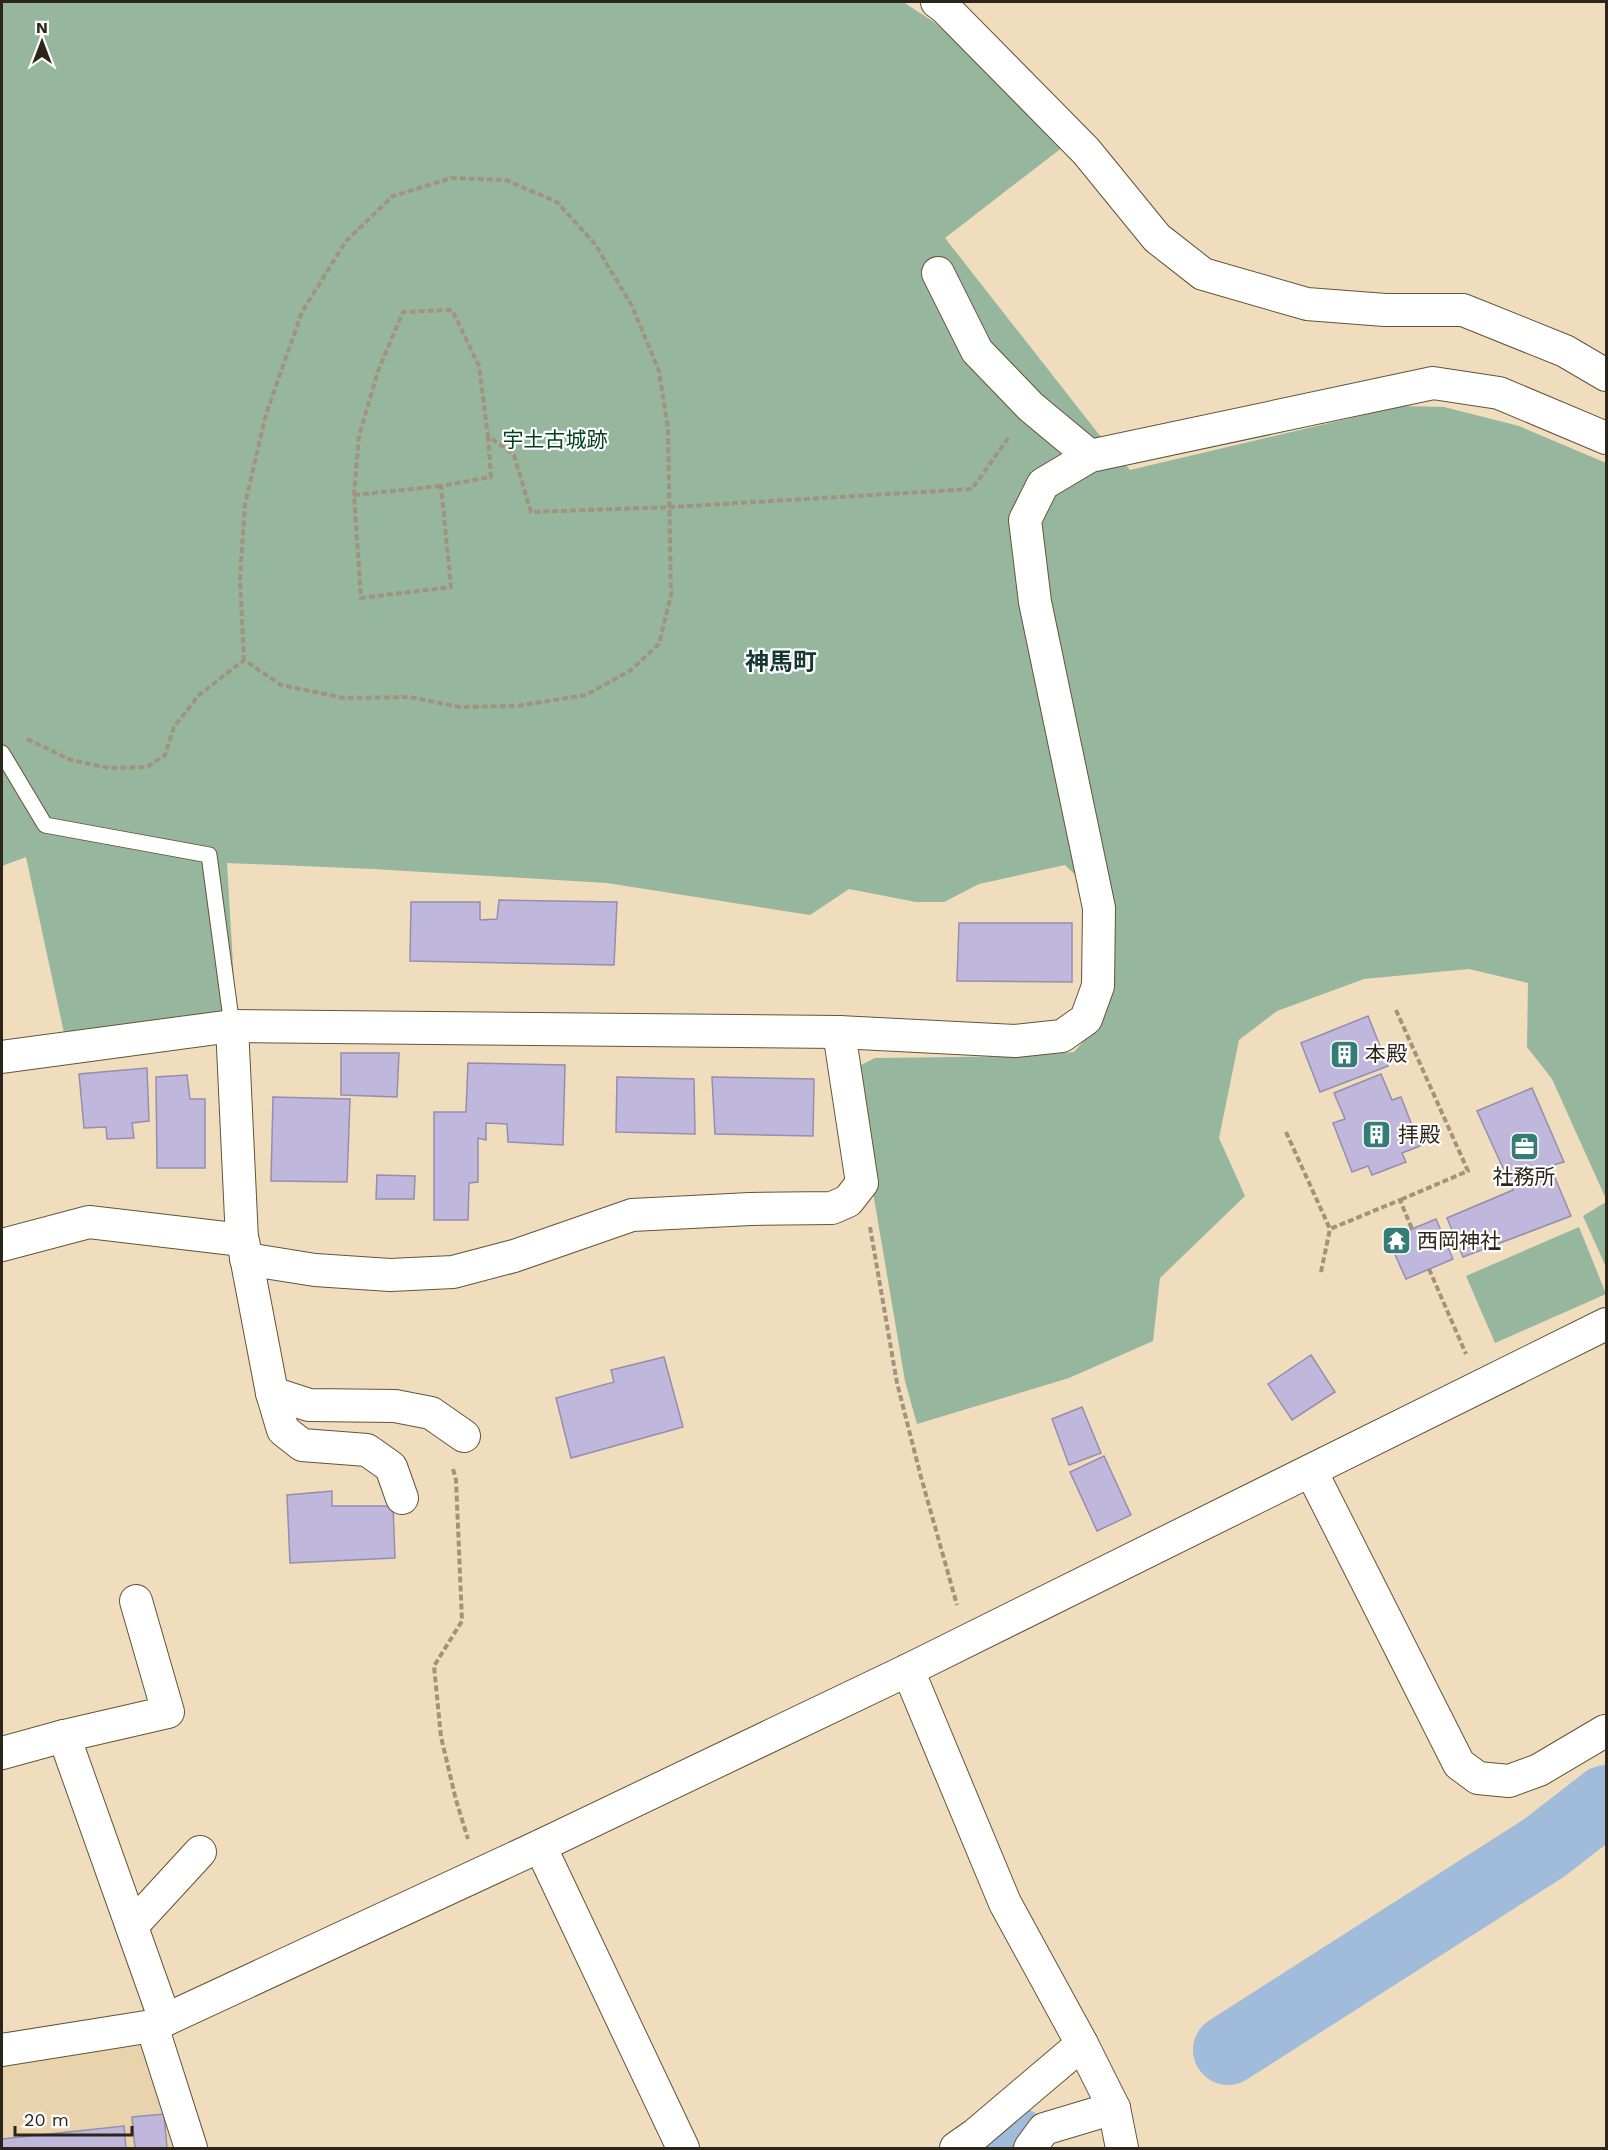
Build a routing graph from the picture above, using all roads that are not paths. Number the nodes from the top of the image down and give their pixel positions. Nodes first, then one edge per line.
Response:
1 (937, 2) edge
2 (938, 273) dead end
3 (1606, 375) edge
4 (1606, 438) edge
5 (1089, 456) junction
6 (2, 753) edge
7 (232, 1026) junction
8 (839, 1032) junction
9 (2, 1057) edge
10 (2, 1245) edge
11 (244, 1250) junction
12 (1606, 1324) edge
13 (272, 1393) junction
14 (464, 1436) dead end
15 (1311, 1470) junction
16 (402, 1498) dead end
17 (136, 1600) dead end
18 (908, 1670) junction
19 (1605, 1731) edge
20 (64, 1736) junction
21 (2, 1753) edge
22 (540, 1846) junction
23 (200, 1852) dead end
24 (132, 1926) junction
25 (158, 2023) junction
26 (1082, 2044) junction
27 (2, 2050) edge
28 (1114, 2108) junction
29 (191, 2148) edge
30 (682, 2148) edge
31 (956, 2148) edge
32 (1030, 2148) edge
33 (1122, 2148) edge

1 - 3 street
2 - 5 street
4 - 5 street
5 - 8 street
6 - 7 lane
7 - 8 street
7 - 9 street
7 - 11 street
8 - 11 street
10 - 11 street
11 - 13 street
12 - 15 street
13 - 14 street
13 - 16 street
15 - 18 street
15 - 19 street
17 - 20 street
18 - 22 street
18 - 26 street
20 - 21 street
20 - 24 street
22 - 25 street
22 - 30 street
23 - 24 street
24 - 25 street
25 - 27 street
25 - 29 street
26 - 28 street
26 - 31 street
28 - 32 street
28 - 33 street

